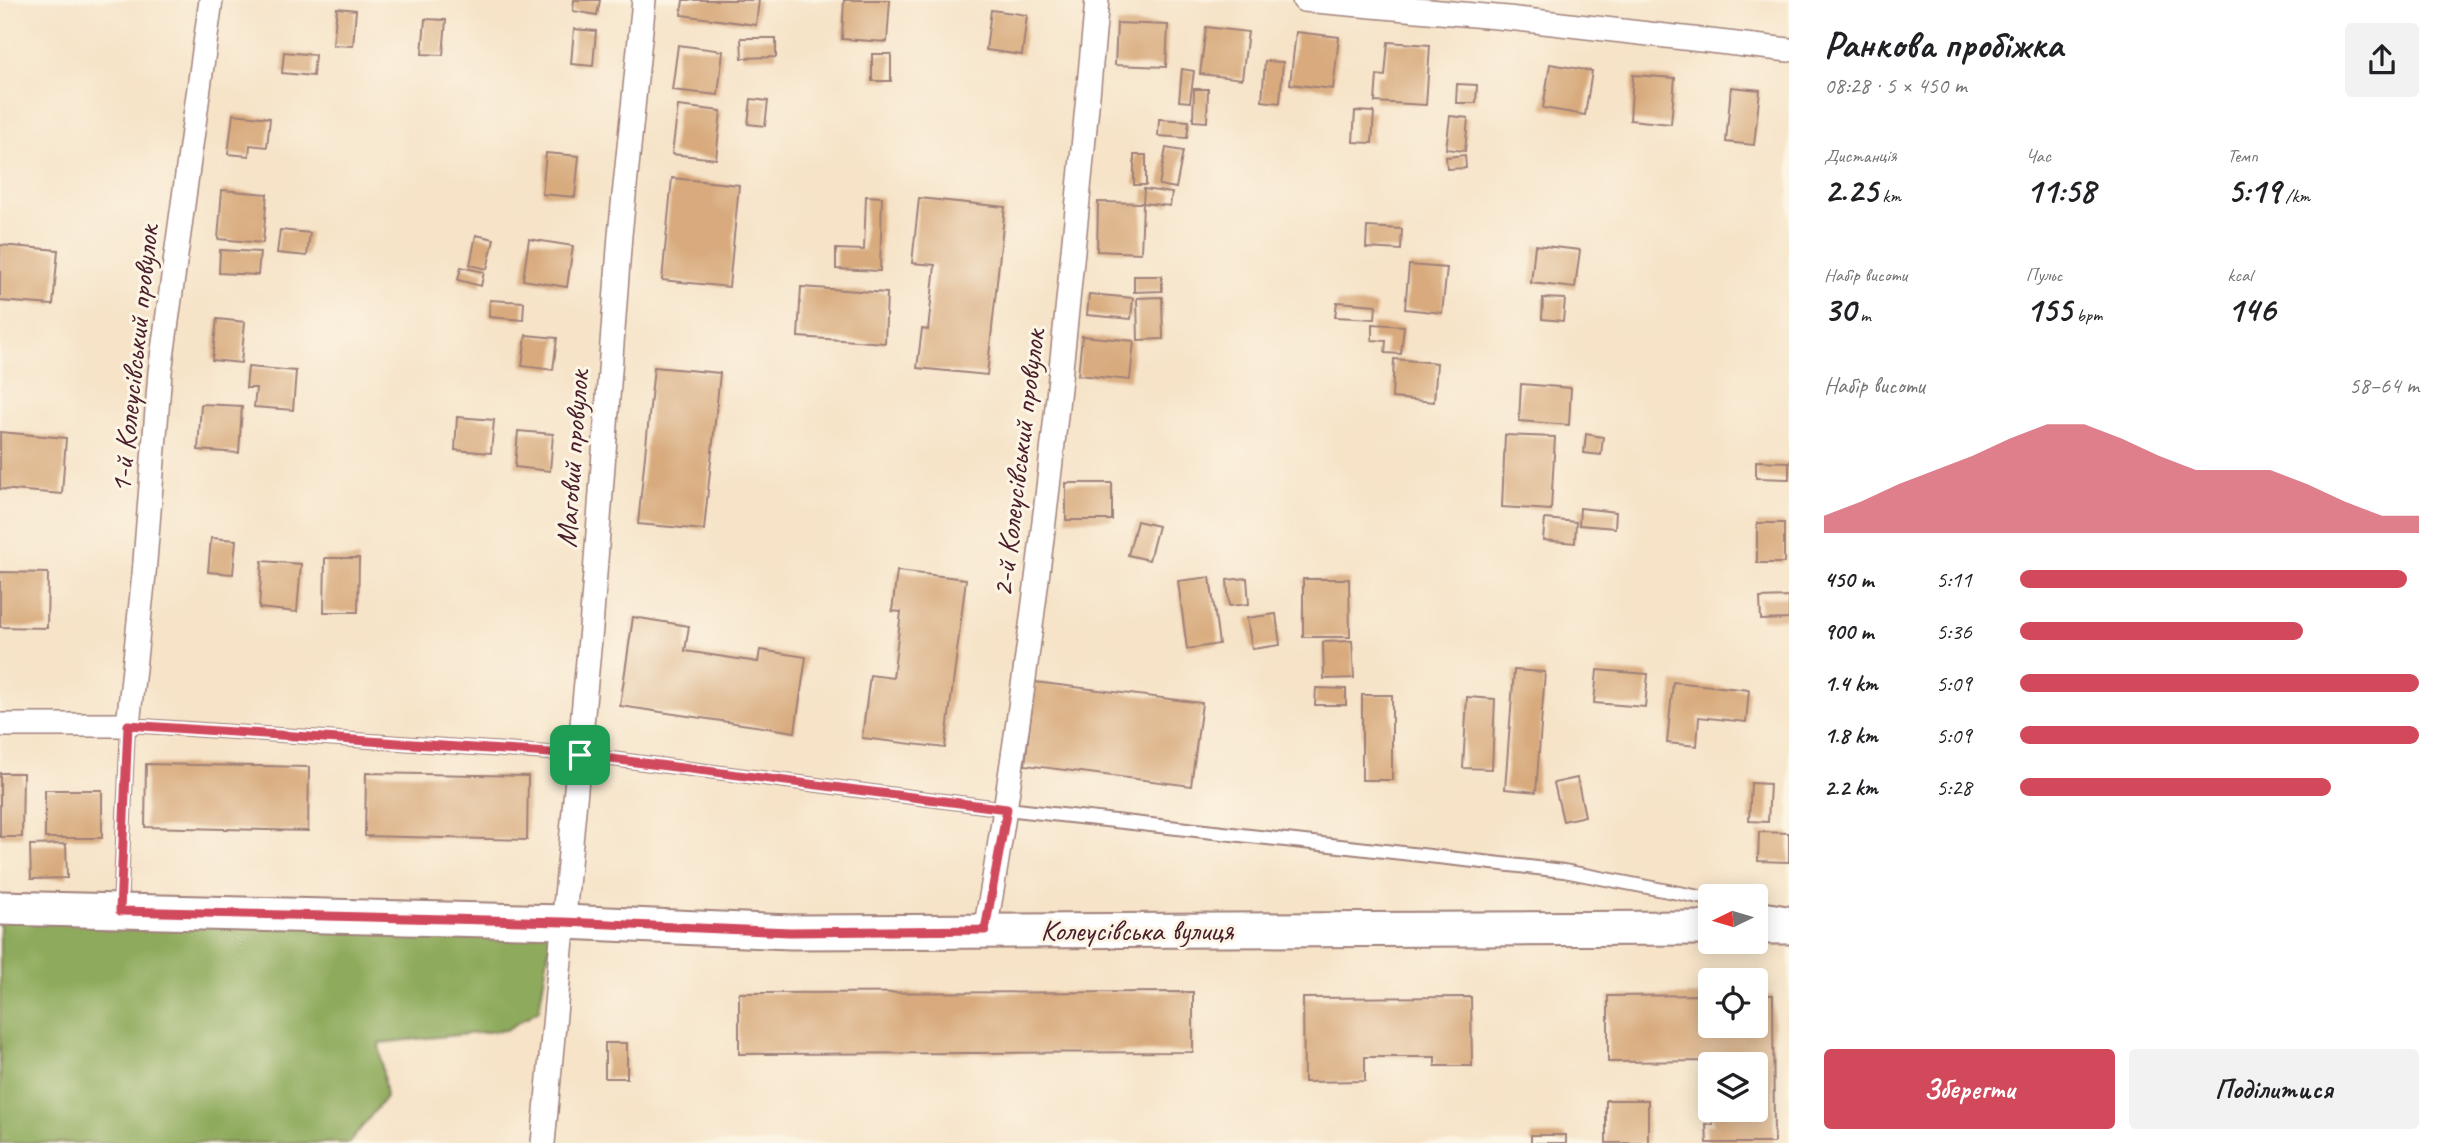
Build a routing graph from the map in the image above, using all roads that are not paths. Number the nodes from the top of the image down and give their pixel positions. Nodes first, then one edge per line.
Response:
1 (211, 0) edge
2 (644, 0) edge
3 (1097, 0) edge
4 (1304, 0) edge
5 (1789, 50) edge
6 (128, 725) junction
7 (0, 726) edge
8 (580, 755) junction
9 (1007, 809) junction
10 (1698, 896) edge
11 (0, 908) edge
12 (1768, 909) edge
13 (120, 911) junction
14 (1789, 913) edge
15 (564, 922) junction
16 (1789, 927) edge
17 (1698, 928) edge
18 (1768, 928) edge
19 (985, 930) junction
20 (543, 1143) edge

1 - 6 street, 1-й Колеусівський провулок
2 - 8 street, Маговий провулок
3 - 9 street, 2-й Колеусівський провулок
4 - 5 street
6 - 7 street
6 - 8 lane
6 - 13 lane
8 - 9 lane
8 - 15 street, Маговий провулок
9 - 10 lane
9 - 19 street, 2-й Колеусівський провулок
11 - 13 street, Колеусівська вулиця
12 - 14 lane
13 - 15 street, Колеусівська вулиця
15 - 19 street, Колеусівська вулиця
15 - 20 street
16 - 18 street
17 - 19 street, Колеусівська вулиця

